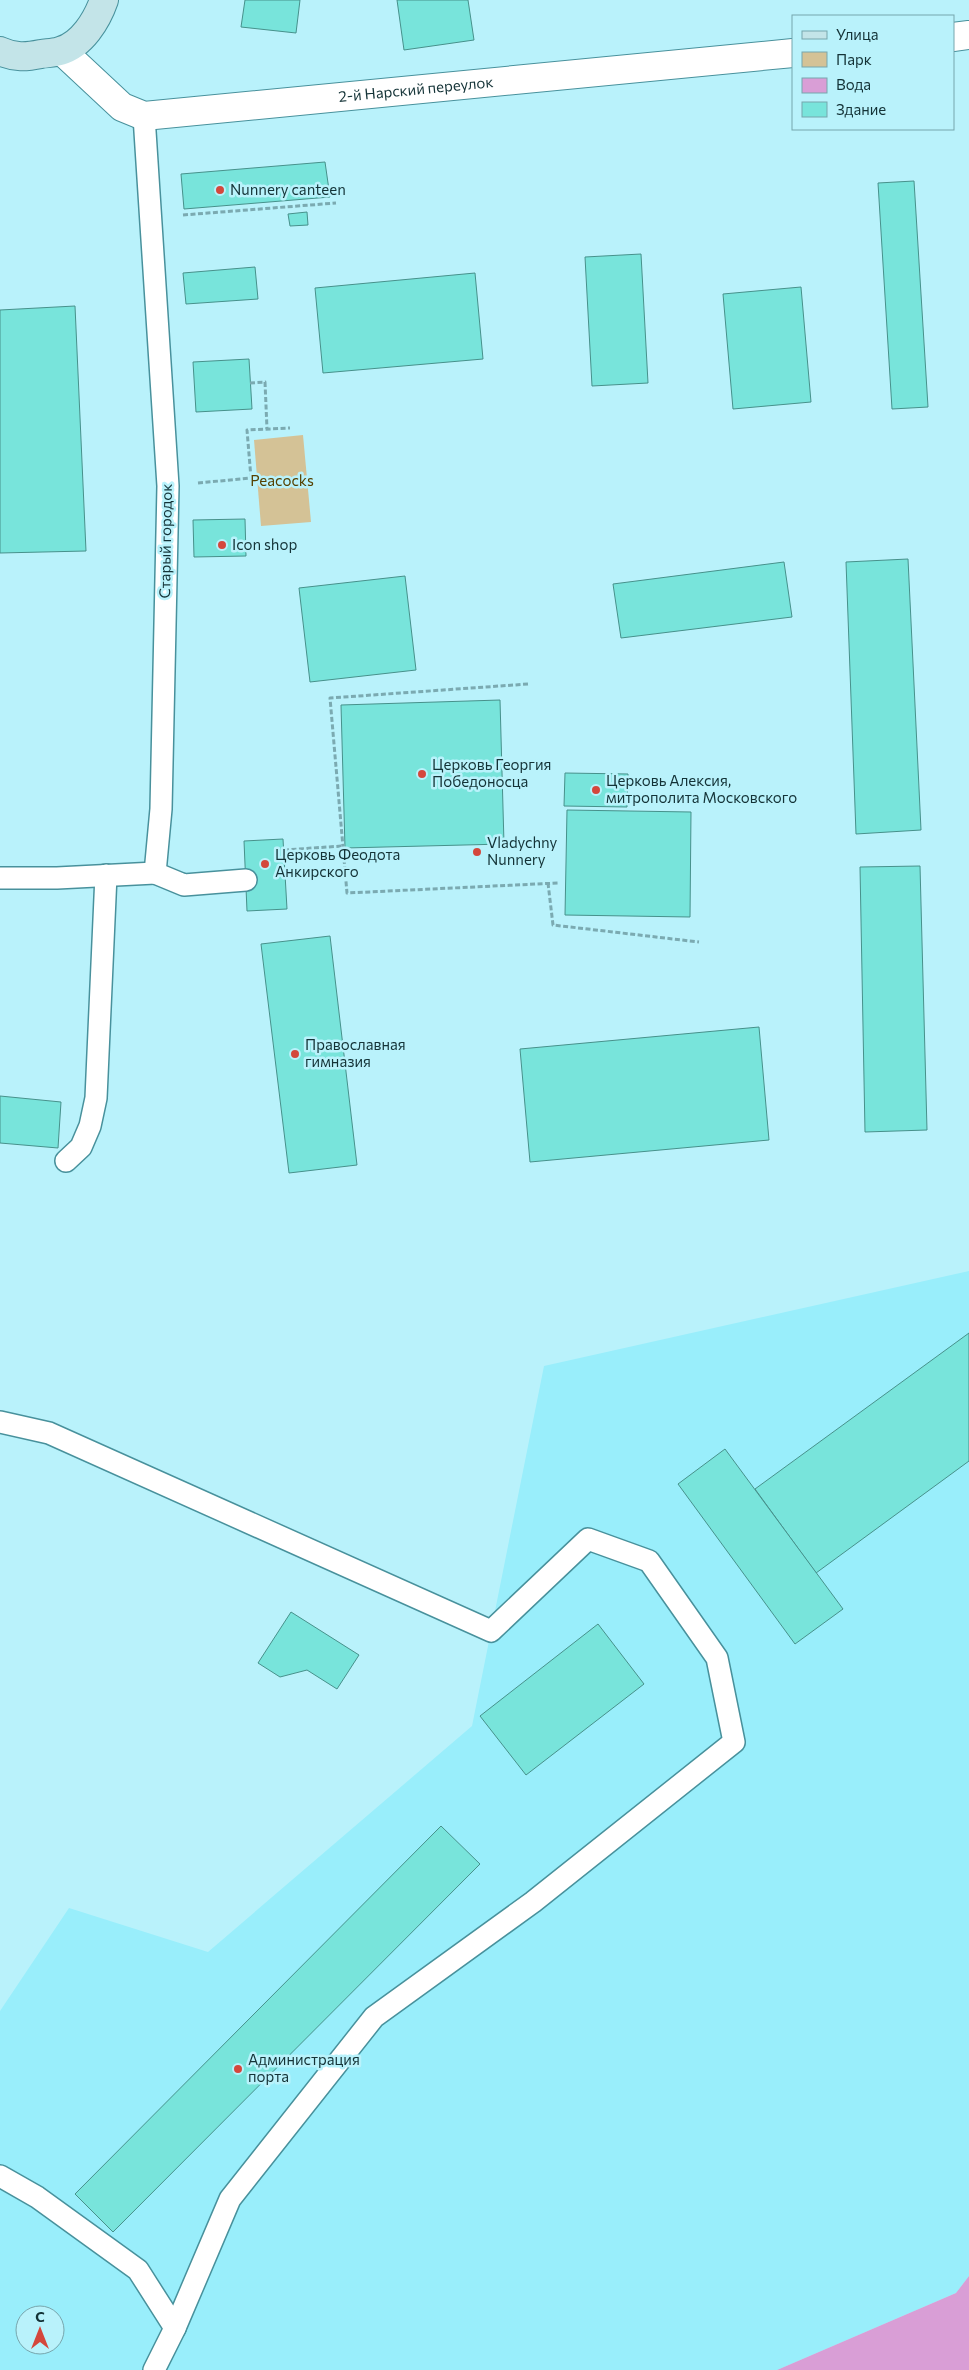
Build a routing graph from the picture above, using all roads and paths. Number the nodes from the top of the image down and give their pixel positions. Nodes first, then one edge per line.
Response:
1 (104, 0) edge
2 (969, 35) edge
3 (954, 37) edge
4 (62, 51) junction
5 (792, 53) edge
6 (8, 57) edge
7 (144, 116) junction
8 (336, 203) dead end
9 (150, 218) junction
10 (250, 383) dead end
11 (290, 428) dead end
12 (267, 429) junction
13 (168, 486) junction
14 (528, 684) dead end
15 (342, 846) junction
16 (284, 850) dead end
17 (155, 873) junction
18 (345, 874) junction
19 (106, 876) junction
20 (285, 877) dead end
21 (0, 878) edge
22 (246, 880) dead end
23 (558, 883) dead end
24 (548, 884) junction
25 (698, 942) dead end
26 (66, 1161) dead end
27 (0, 1422) edge
28 (0, 2176) edge
29 (175, 2328) junction
30 (154, 2370) edge

1 - 4 street
2 - 3 street
4 - 6 street
4 - 7 street, 2-й Нарский переулок
5 - 7 street, 2-й Нарский переулок
7 - 9 lane, Старый городок
8 - 9 path
9 - 13 lane, Старый городок
10 - 12 path
11 - 12 path
12 - 13 path
13 - 17 lane, Старый городок
14 - 15 path
15 - 16 path
15 - 18 path
17 - 19 lane
17 - 22 lane
18 - 20 path
18 - 24 path
19 - 21 lane
19 - 26 lane
23 - 24 path
24 - 25 path
27 - 29 lane
28 - 29 lane
29 - 30 lane

